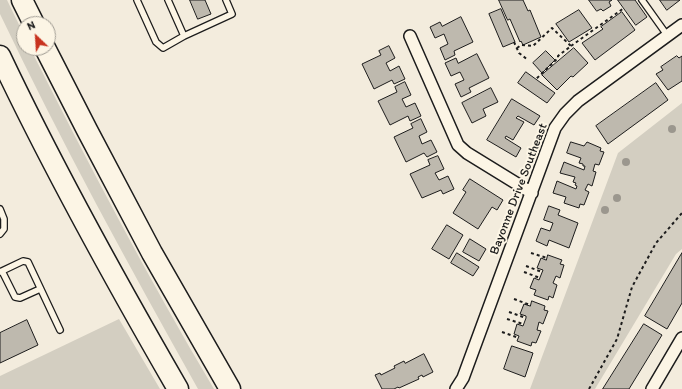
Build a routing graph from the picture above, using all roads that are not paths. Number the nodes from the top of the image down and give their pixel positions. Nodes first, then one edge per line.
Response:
1 (22, 0) edge
2 (138, 0) edge
3 (168, 0) edge
4 (226, 0) edge
5 (642, 0) edge
6 (30, 16) edge
7 (682, 25) edge
8 (668, 35) junction
9 (184, 36) junction
10 (410, 36) dead end
11 (0, 56) edge
12 (49, 56) edge
13 (532, 193) junction
14 (0, 209) edge
15 (0, 234) edge
16 (1, 271) edge
17 (40, 289) junction
18 (60, 330) dead end
19 (682, 338) edge
20 (178, 389) edge
21 (230, 389) edge
22 (456, 389) edge
23 (652, 389) edge

1 - 6 highway
2 - 9 lane
3 - 9 lane
4 - 9 lane
5 - 8 lane
7 - 8 street, Bayonne Drive Southeast
8 - 13 street, Bayonne Drive Southeast
10 - 13 street
11 - 20 highway
12 - 21 highway
13 - 22 street, Bayonne Drive Southeast
14 - 15 lane
16 - 17 lane
16 - 17 lane
17 - 18 lane
19 - 23 street

